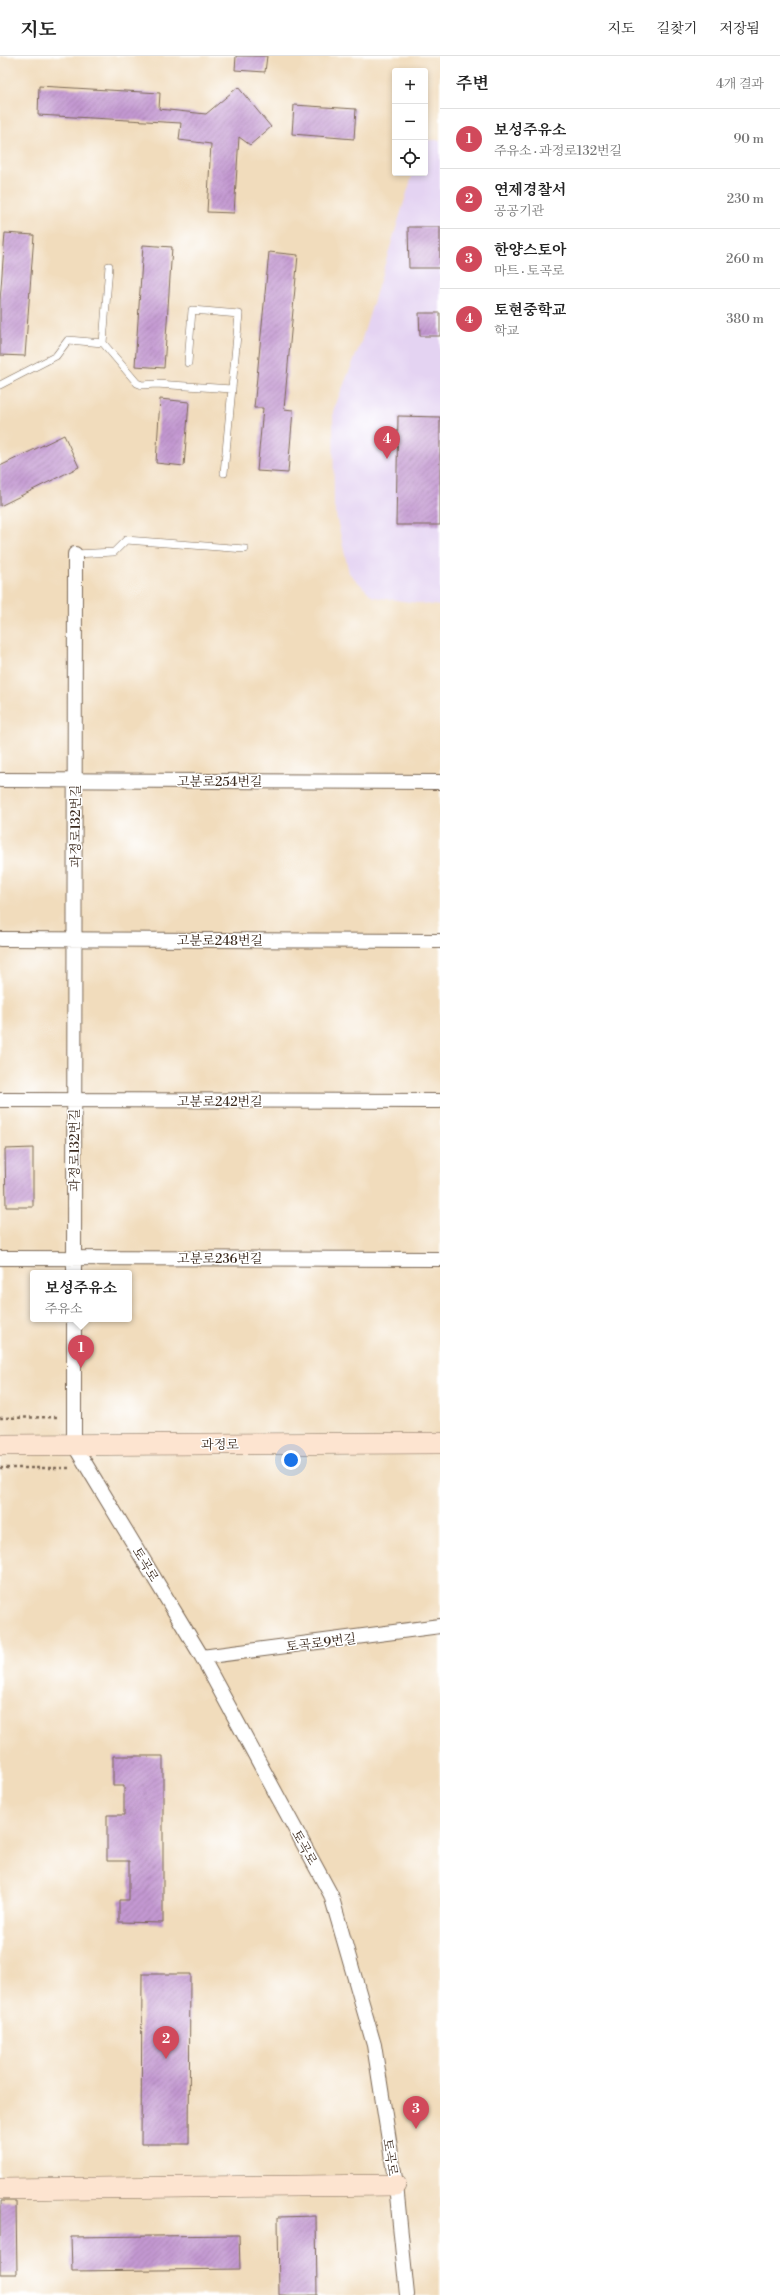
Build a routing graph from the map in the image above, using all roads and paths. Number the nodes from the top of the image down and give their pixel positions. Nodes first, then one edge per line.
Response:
1 (108, 266) dead end
2 (104, 343) junction
3 (188, 363) dead end
4 (0, 385) edge
5 (232, 389) junction
6 (224, 473) dead end
7 (245, 549) dead end
8 (75, 554) joint
9 (0, 780) edge
10 (75, 781) junction
11 (440, 782) edge
12 (0, 939) edge
13 (75, 939) junction
14 (440, 941) edge
15 (0, 1100) edge
16 (74, 1100) junction
17 (440, 1101) edge
18 (0, 1258) edge
19 (74, 1258) junction
20 (440, 1259) edge
21 (74, 1270) edge
22 (74, 1322) edge
23 (63, 1417) dead end
24 (0, 1418) edge
25 (440, 1443) edge
26 (0, 1445) edge
27 (74, 1445) junction
28 (0, 1468) edge
29 (74, 1468) dead end
30 (440, 1626) edge
31 (202, 1657) junction
32 (396, 2185) junction
33 (0, 2189) edge
34 (407, 2295) edge

1 - 2 lane
2 - 4 lane
2 - 5 lane
3 - 5 lane
5 - 6 lane
7 - 8 lane, 과정로132번길
8 - 10 street, 과정로132번길
9 - 10 street, 고분로254번길
10 - 11 street, 고분로254번길
10 - 13 street, 과정로132번길
12 - 13 street, 고분로248번길
13 - 14 street, 고분로248번길
13 - 16 street, 과정로132번길
15 - 16 street, 고분로242번길
16 - 17 street, 고분로242번길
16 - 19 street, 과정로132번길
18 - 19 street, 고분로236번길
19 - 20 street, 고분로236번길
19 - 21 street, 과정로132번길
22 - 27 street
23 - 24 path
25 - 27 main road, 과정로
26 - 27 main road, 과정로
27 - 31 street, 토곡로
28 - 29 path
30 - 31 street, 토곡로9번길
31 - 32 street, 토곡로
32 - 33 main road
32 - 34 street, 토곡로

